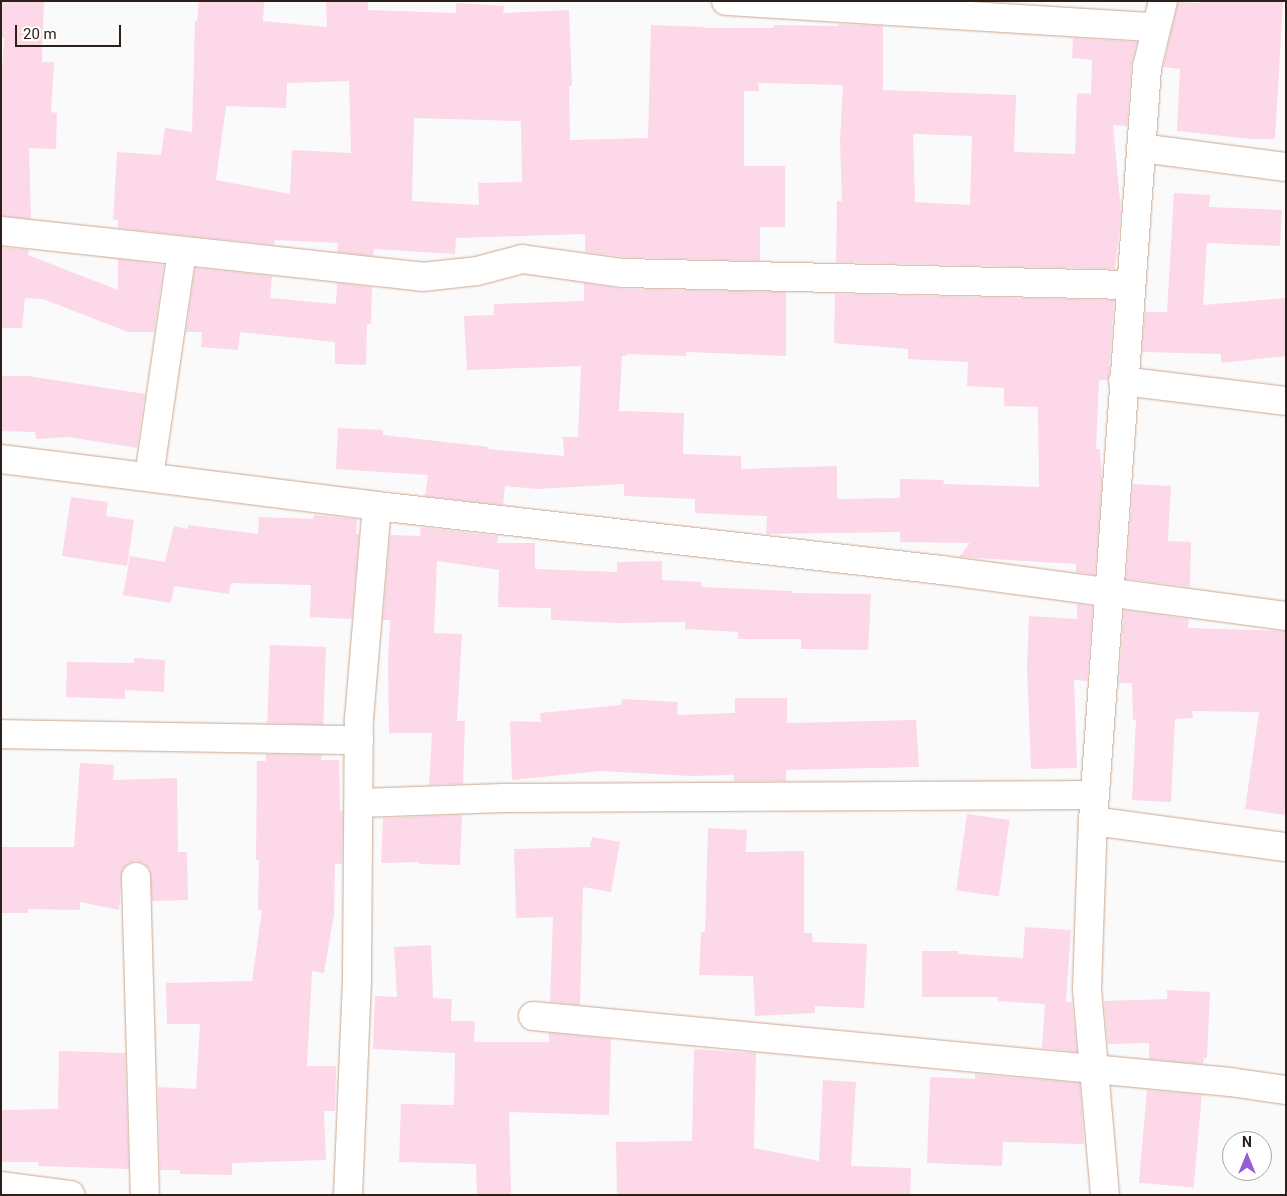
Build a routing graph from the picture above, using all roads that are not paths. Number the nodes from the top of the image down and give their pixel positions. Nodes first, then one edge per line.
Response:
1 (726, 1) edge
2 (1163, 1) edge
3 (1156, 27) junction
4 (1140, 148) junction
5 (1286, 167) edge
6 (1, 231) edge
7 (182, 251) junction
8 (1130, 285) junction
9 (1123, 381) junction
10 (1286, 401) edge
11 (1, 459) edge
12 (150, 477) junction
13 (377, 506) junction
14 (1109, 592) junction
15 (1286, 616) edge
16 (1, 734) edge
17 (359, 740) junction
18 (360, 803) junction
19 (1094, 808) junction
20 (1286, 847) edge
21 (136, 877) dead end
22 (533, 1016) dead end
23 (1094, 1069) junction
24 (1286, 1090) edge
25 (1, 1186) edge
26 (70, 1195) edge
27 (145, 1195) edge
28 (348, 1195) edge
29 (1105, 1195) edge

1 - 3 street
2 - 3 street
3 - 4 street
4 - 5 street
4 - 8 street
6 - 7 street
7 - 8 street
7 - 12 street
8 - 9 street
9 - 10 street
9 - 14 street
11 - 12 street
12 - 13 street
13 - 14 street
13 - 17 street
14 - 15 street
14 - 19 street
16 - 17 street
17 - 18 street
18 - 19 street
18 - 28 street
19 - 20 street
19 - 23 street
21 - 27 street
22 - 23 street
23 - 24 street
23 - 29 street
25 - 26 street

